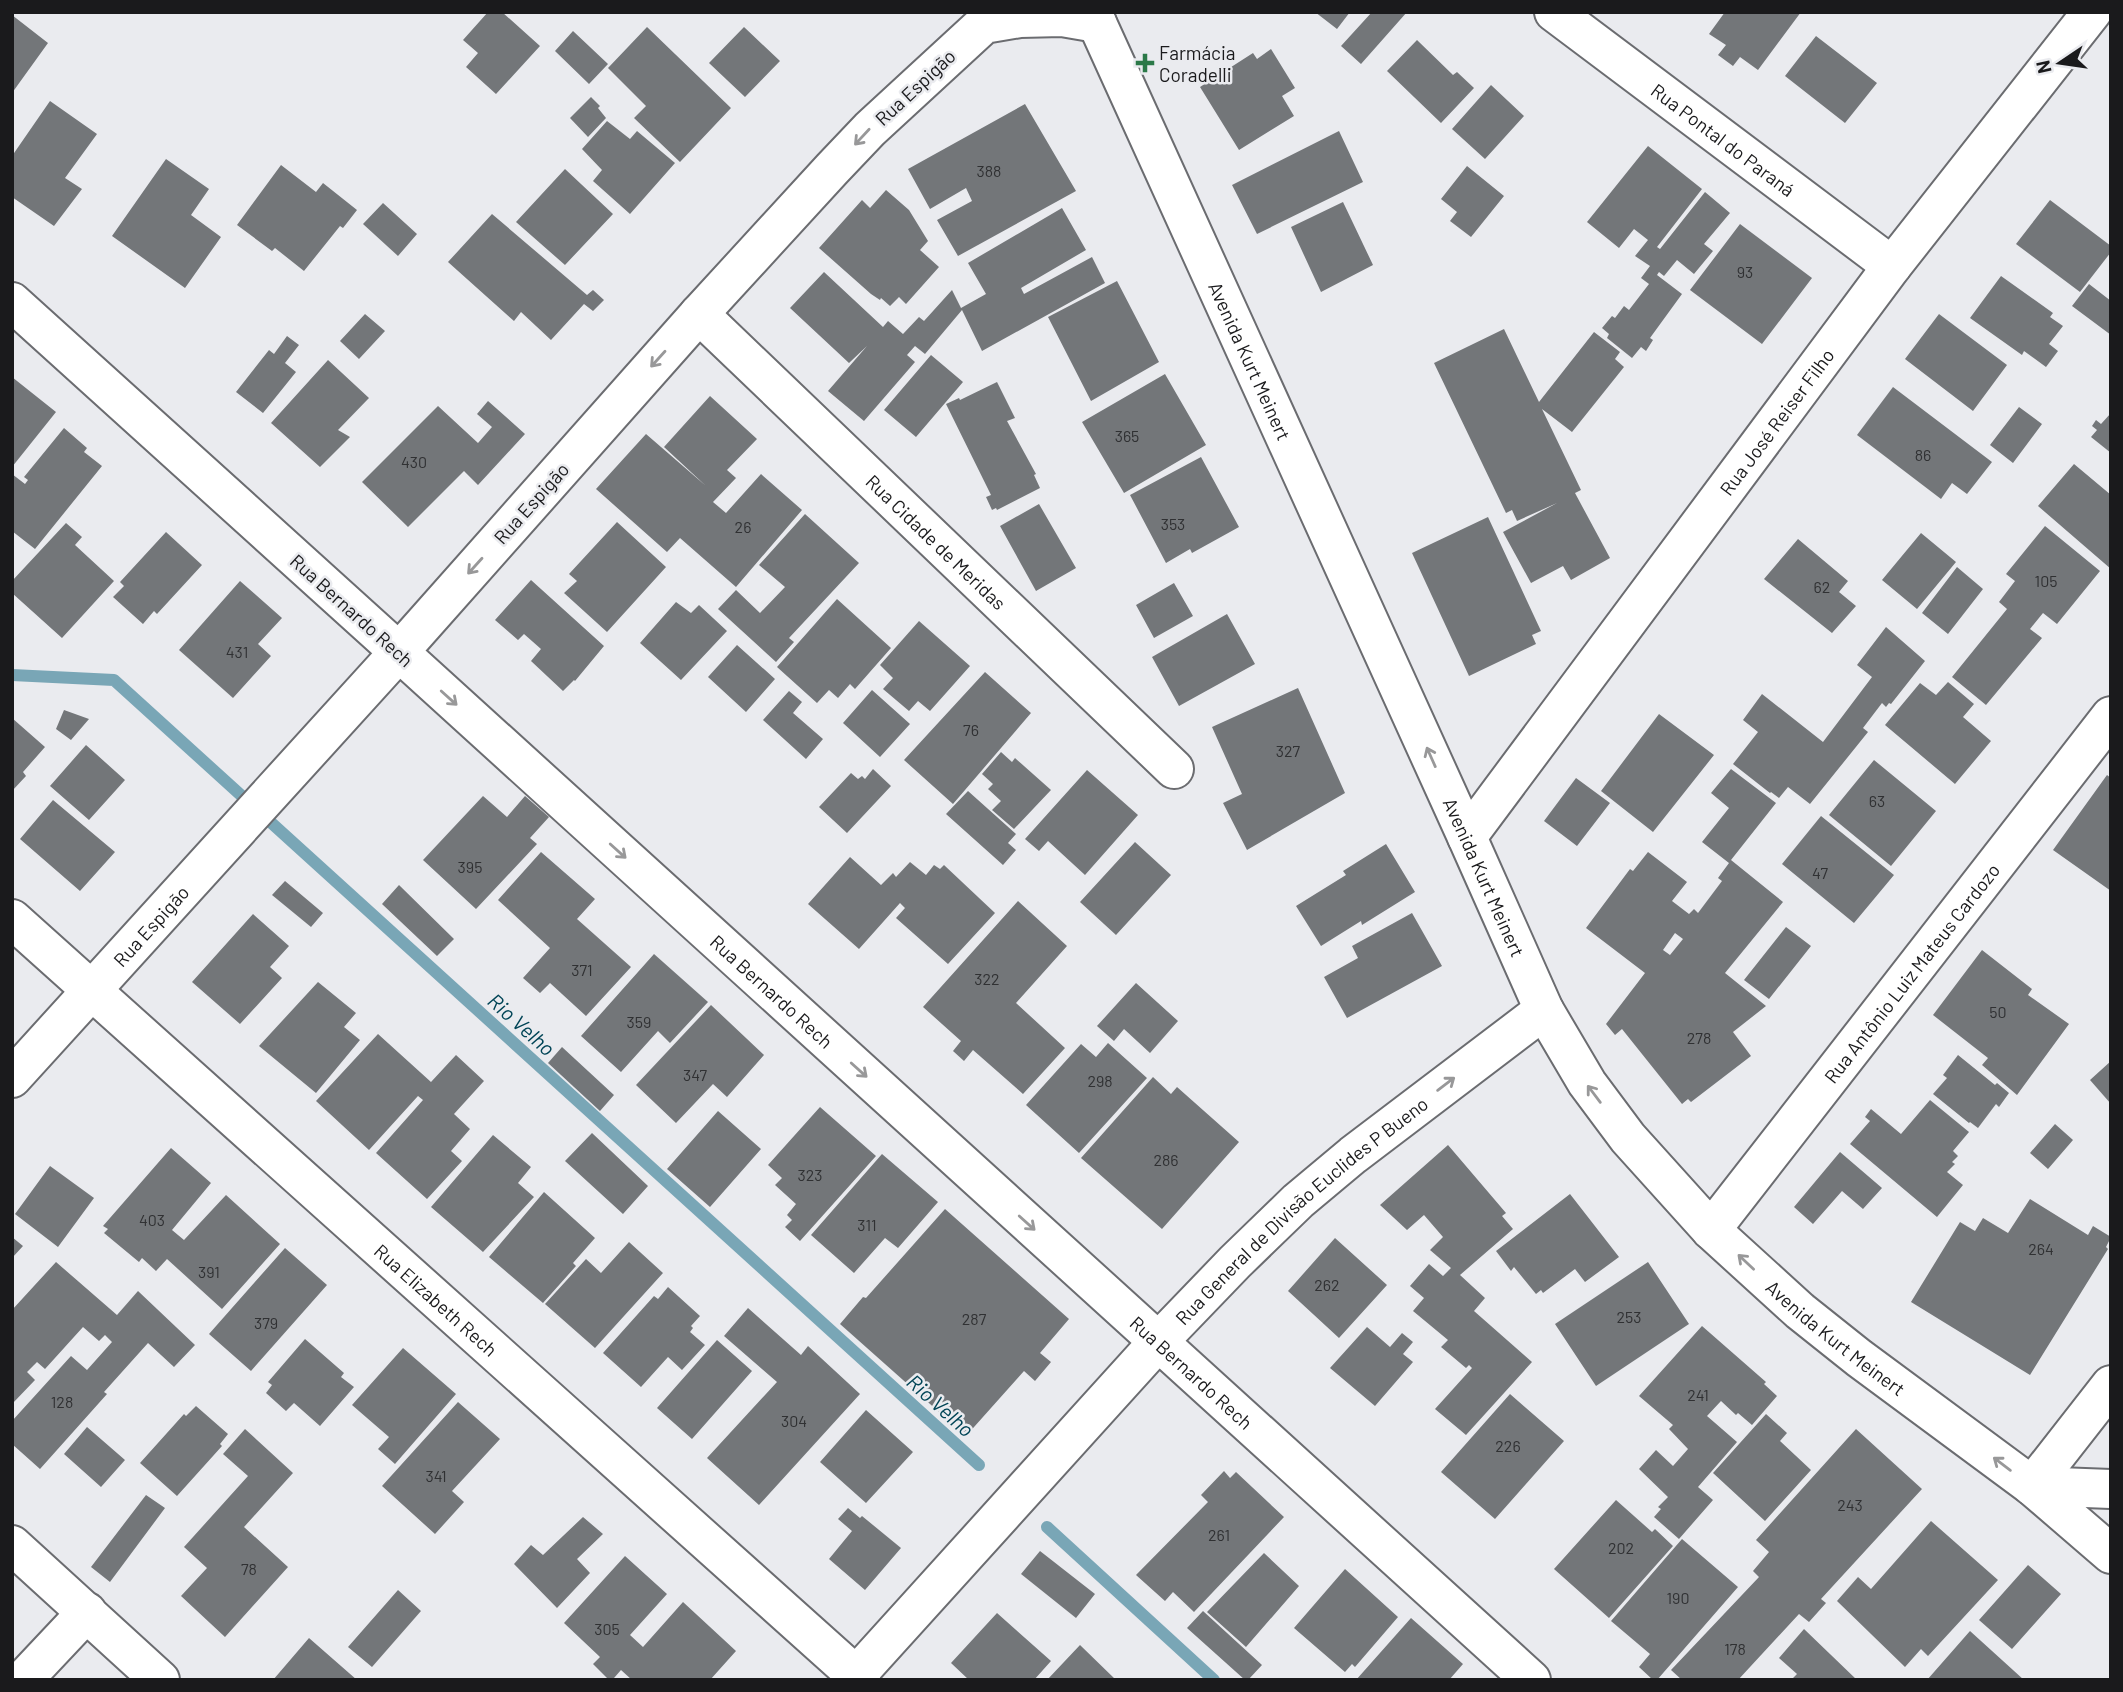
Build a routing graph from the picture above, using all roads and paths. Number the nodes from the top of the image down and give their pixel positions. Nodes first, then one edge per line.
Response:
1 (1554, 12) edge
2 (2092, 12) edge
3 (2099, 12) edge
4 (1102, 16) edge
5 (986, 18) edge
6 (2111, 22) edge
7 (1892, 266) junction
8 (12, 302) edge
9 (699, 314) junction
10 (399, 652) junction
11 (2111, 716) edge
12 (1174, 769) dead end
13 (1467, 837) junction
14 (12, 919) edge
15 (93, 991) junction
16 (1544, 1010) junction
17 (12, 1078) edge
18 (1711, 1230) junction
19 (1158, 1342) junction
20 (2111, 1385) edge
21 (2032, 1486) junction
22 (2111, 1489) edge
23 (12, 1545) edge
24 (2111, 1554) edge
25 (87, 1612) junction
26 (856, 1678) edge
27 (23, 1680) edge
28 (160, 1680) edge
29 (1531, 1680) edge

1 - 7 street, Rua Pontal do Paraná
2 - 7 street, Rua José Reiser Filho
3 - 6 street
4 - 5 street, Rua Espigão
13 -> 4 street, Avenida Kurt Meinert
5 -> 9 street, Rua Espigão
7 - 13 street, Rua José Reiser Filho
8 - 10 street, Rua Bernardo Rech
9 -> 10 street, Rua Espigão
9 - 12 street, Rua Cidade de Meridas
10 - 15 street, Rua Espigão
10 -> 19 street, Rua Bernardo Rech
11 - 18 street, Rua Antônio Luiz Mateus Cardozo
13 - 16 street, Avenida Kurt Meinert
14 - 15 street, Rua Elizabeth Rech
15 - 17 street, Rua Espigão
15 - 26 street, Rua Elizabeth Rech
18 -> 16 street, Avenida Kurt Meinert
19 -> 16 street, Rua General de Divisão Euclides P Bueno
21 -> 18 street, Avenida Kurt Meinert
19 - 26 street, Rua General de Divisão Euclides P Bueno
19 - 29 street, Rua Bernardo Rech
20 - 21 street
21 - 22 street
21 - 24 street, Avenida Kurt Meinert
23 - 25 street
25 - 27 street
25 - 28 street

